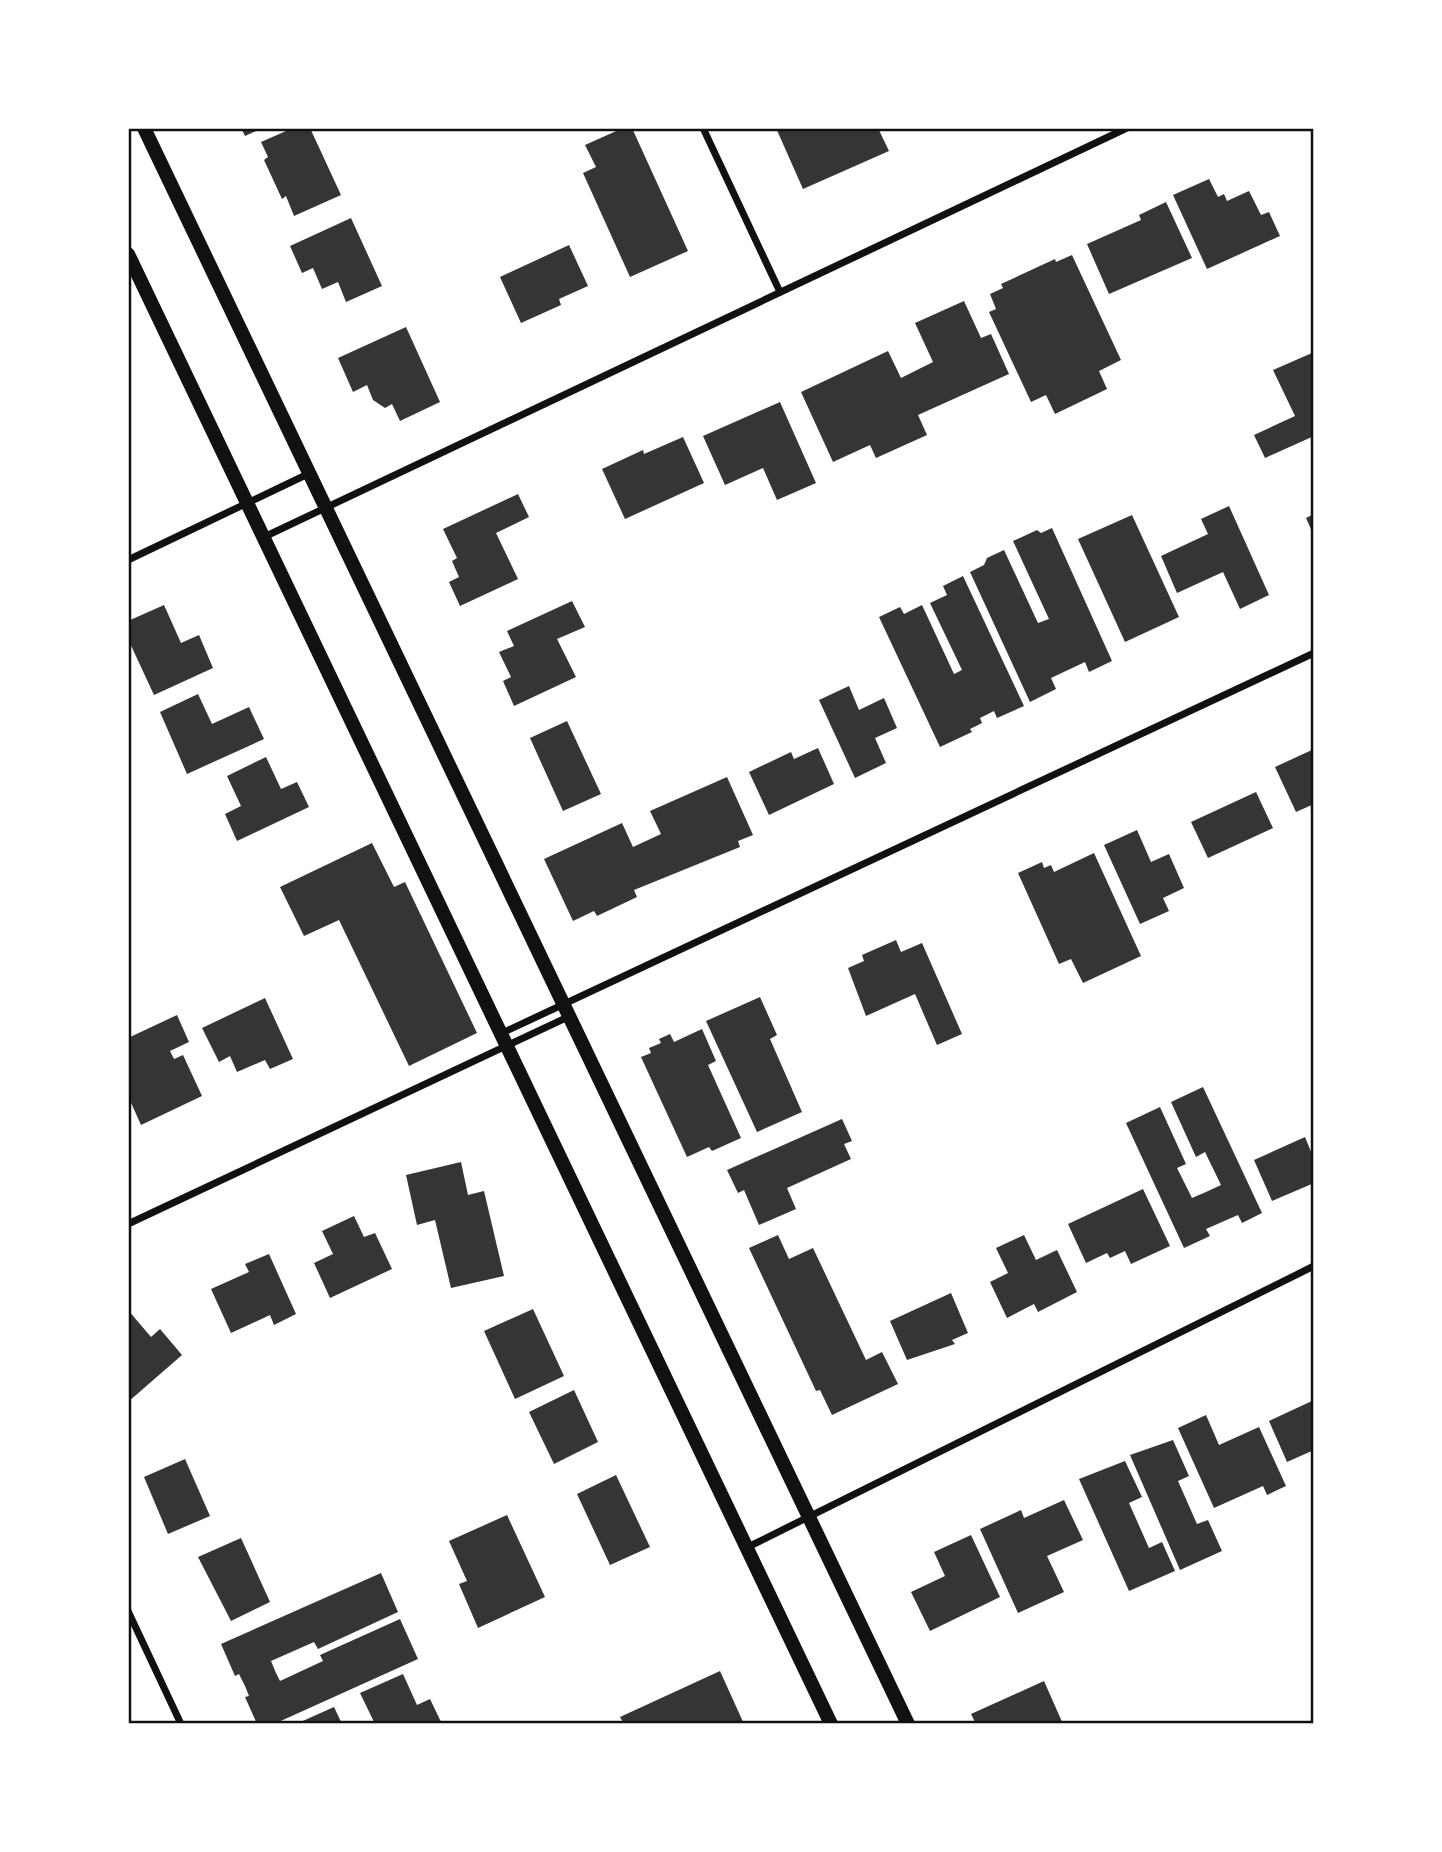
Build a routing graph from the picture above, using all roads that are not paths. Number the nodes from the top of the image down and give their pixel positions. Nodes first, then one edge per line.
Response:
1 (144, 128) edge
2 (703, 128) edge
3 (1127, 128) edge
4 (128, 254) edge
5 (780, 292) junction
6 (310, 473) junction
7 (248, 503) junction
8 (326, 506) junction
9 (263, 537) junction
10 (128, 560) edge
11 (1314, 653) edge
12 (568, 1010) junction
13 (503, 1040) junction
14 (128, 1224) edge
15 (1314, 1265) edge
16 (809, 1517) junction
17 (748, 1547) junction
18 (128, 1611) edge
19 (181, 1724) edge
20 (831, 1724) edge
21 (908, 1724) edge

1 - 6 main road
2 - 5 street
3 - 5 street
4 - 7 main road
5 - 8 street
6 - 7 street
6 - 8 main road
7 - 9 main road
7 - 10 street
8 - 9 street
8 - 12 main road
9 - 13 main road
11 - 12 street
12 - 13 street
12 - 13 street
12 - 16 main road
13 - 14 street
13 - 17 main road
15 - 16 street
16 - 17 street
16 - 21 main road
17 - 20 main road
18 - 19 street

